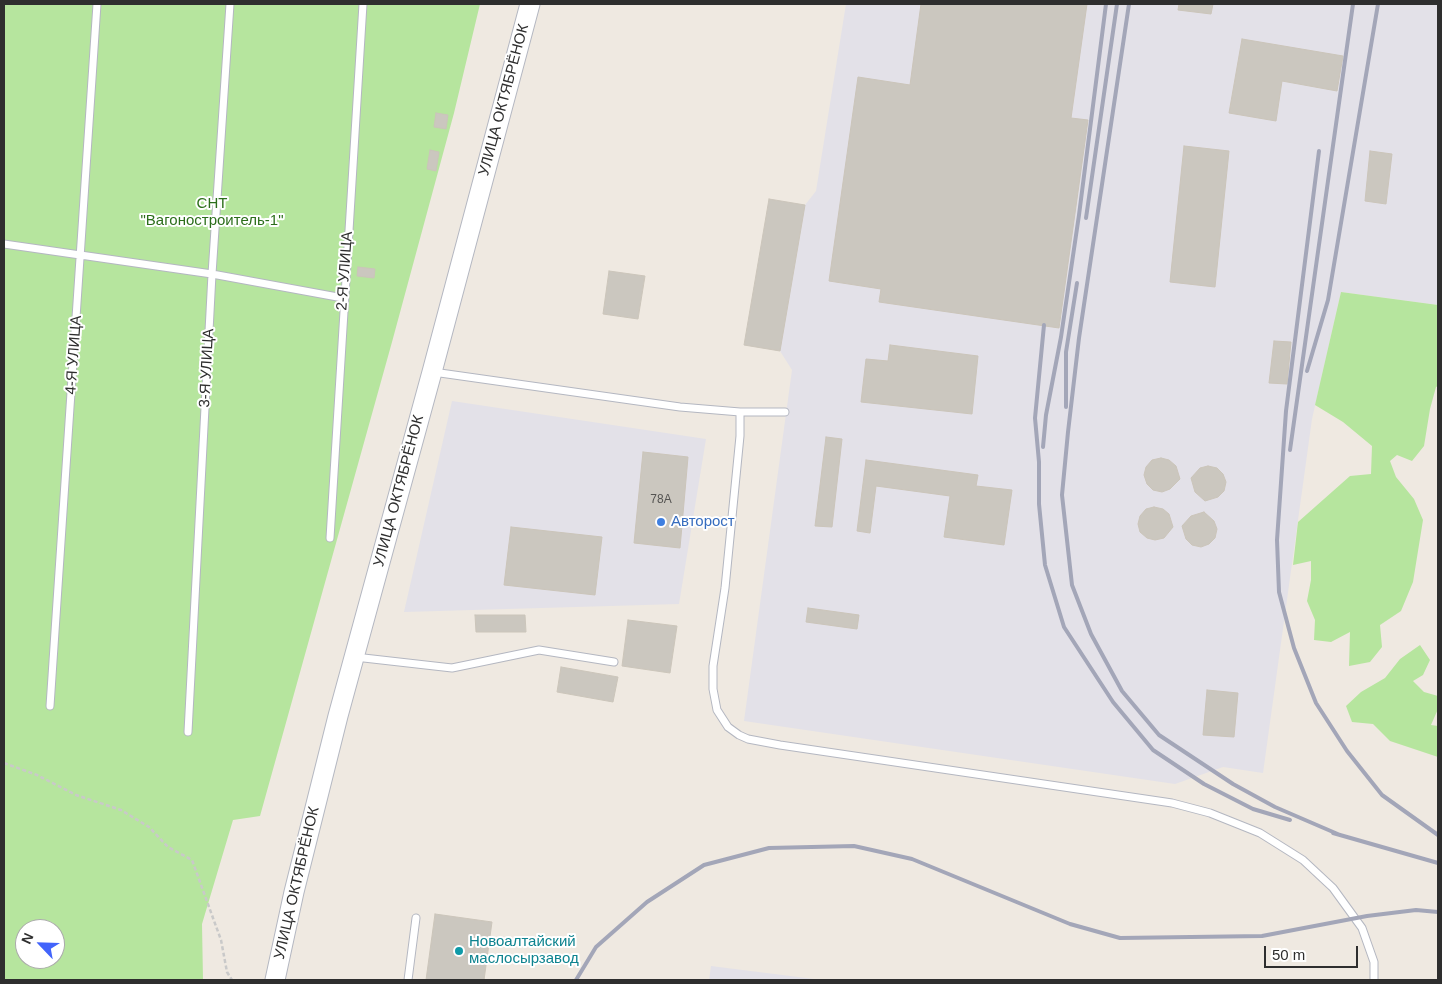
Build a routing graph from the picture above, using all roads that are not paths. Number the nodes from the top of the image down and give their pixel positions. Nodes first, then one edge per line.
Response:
1 (97, 4) edge
2 (230, 4) edge
3 (363, 4) edge
4 (530, 4) edge
5 (4, 244) edge
6 (80, 256) junction
7 (212, 274) junction
8 (344, 298) junction
9 (432, 372) junction
10 (740, 412) junction
11 (785, 412) dead end
12 (330, 538) dead end
13 (354, 657) junction
14 (614, 662) dead end
15 (50, 706) dead end
16 (188, 732) dead end
17 (416, 918) dead end
18 (275, 980) edge
19 (408, 980) edge
20 (1374, 980) edge

1 - 6 lane, 4-Я УЛИЦА
2 - 7 lane, 3-Я УЛИЦА
3 - 8 lane, 2-Я УЛИЦА
4 - 9 street, УЛИЦА ОКТЯБРЁНОК
5 - 6 lane
6 - 7 lane
6 - 15 lane, 4-Я УЛИЦА
7 - 8 lane
7 - 16 lane, 3-Я УЛИЦА
8 - 12 lane, 2-Я УЛИЦА
9 - 10 lane
9 - 13 street, УЛИЦА ОКТЯБРЁНОК
10 - 11 lane
10 - 20 lane
13 - 14 lane
13 - 18 street, УЛИЦА ОКТЯБРЁНОК
17 - 19 lane

